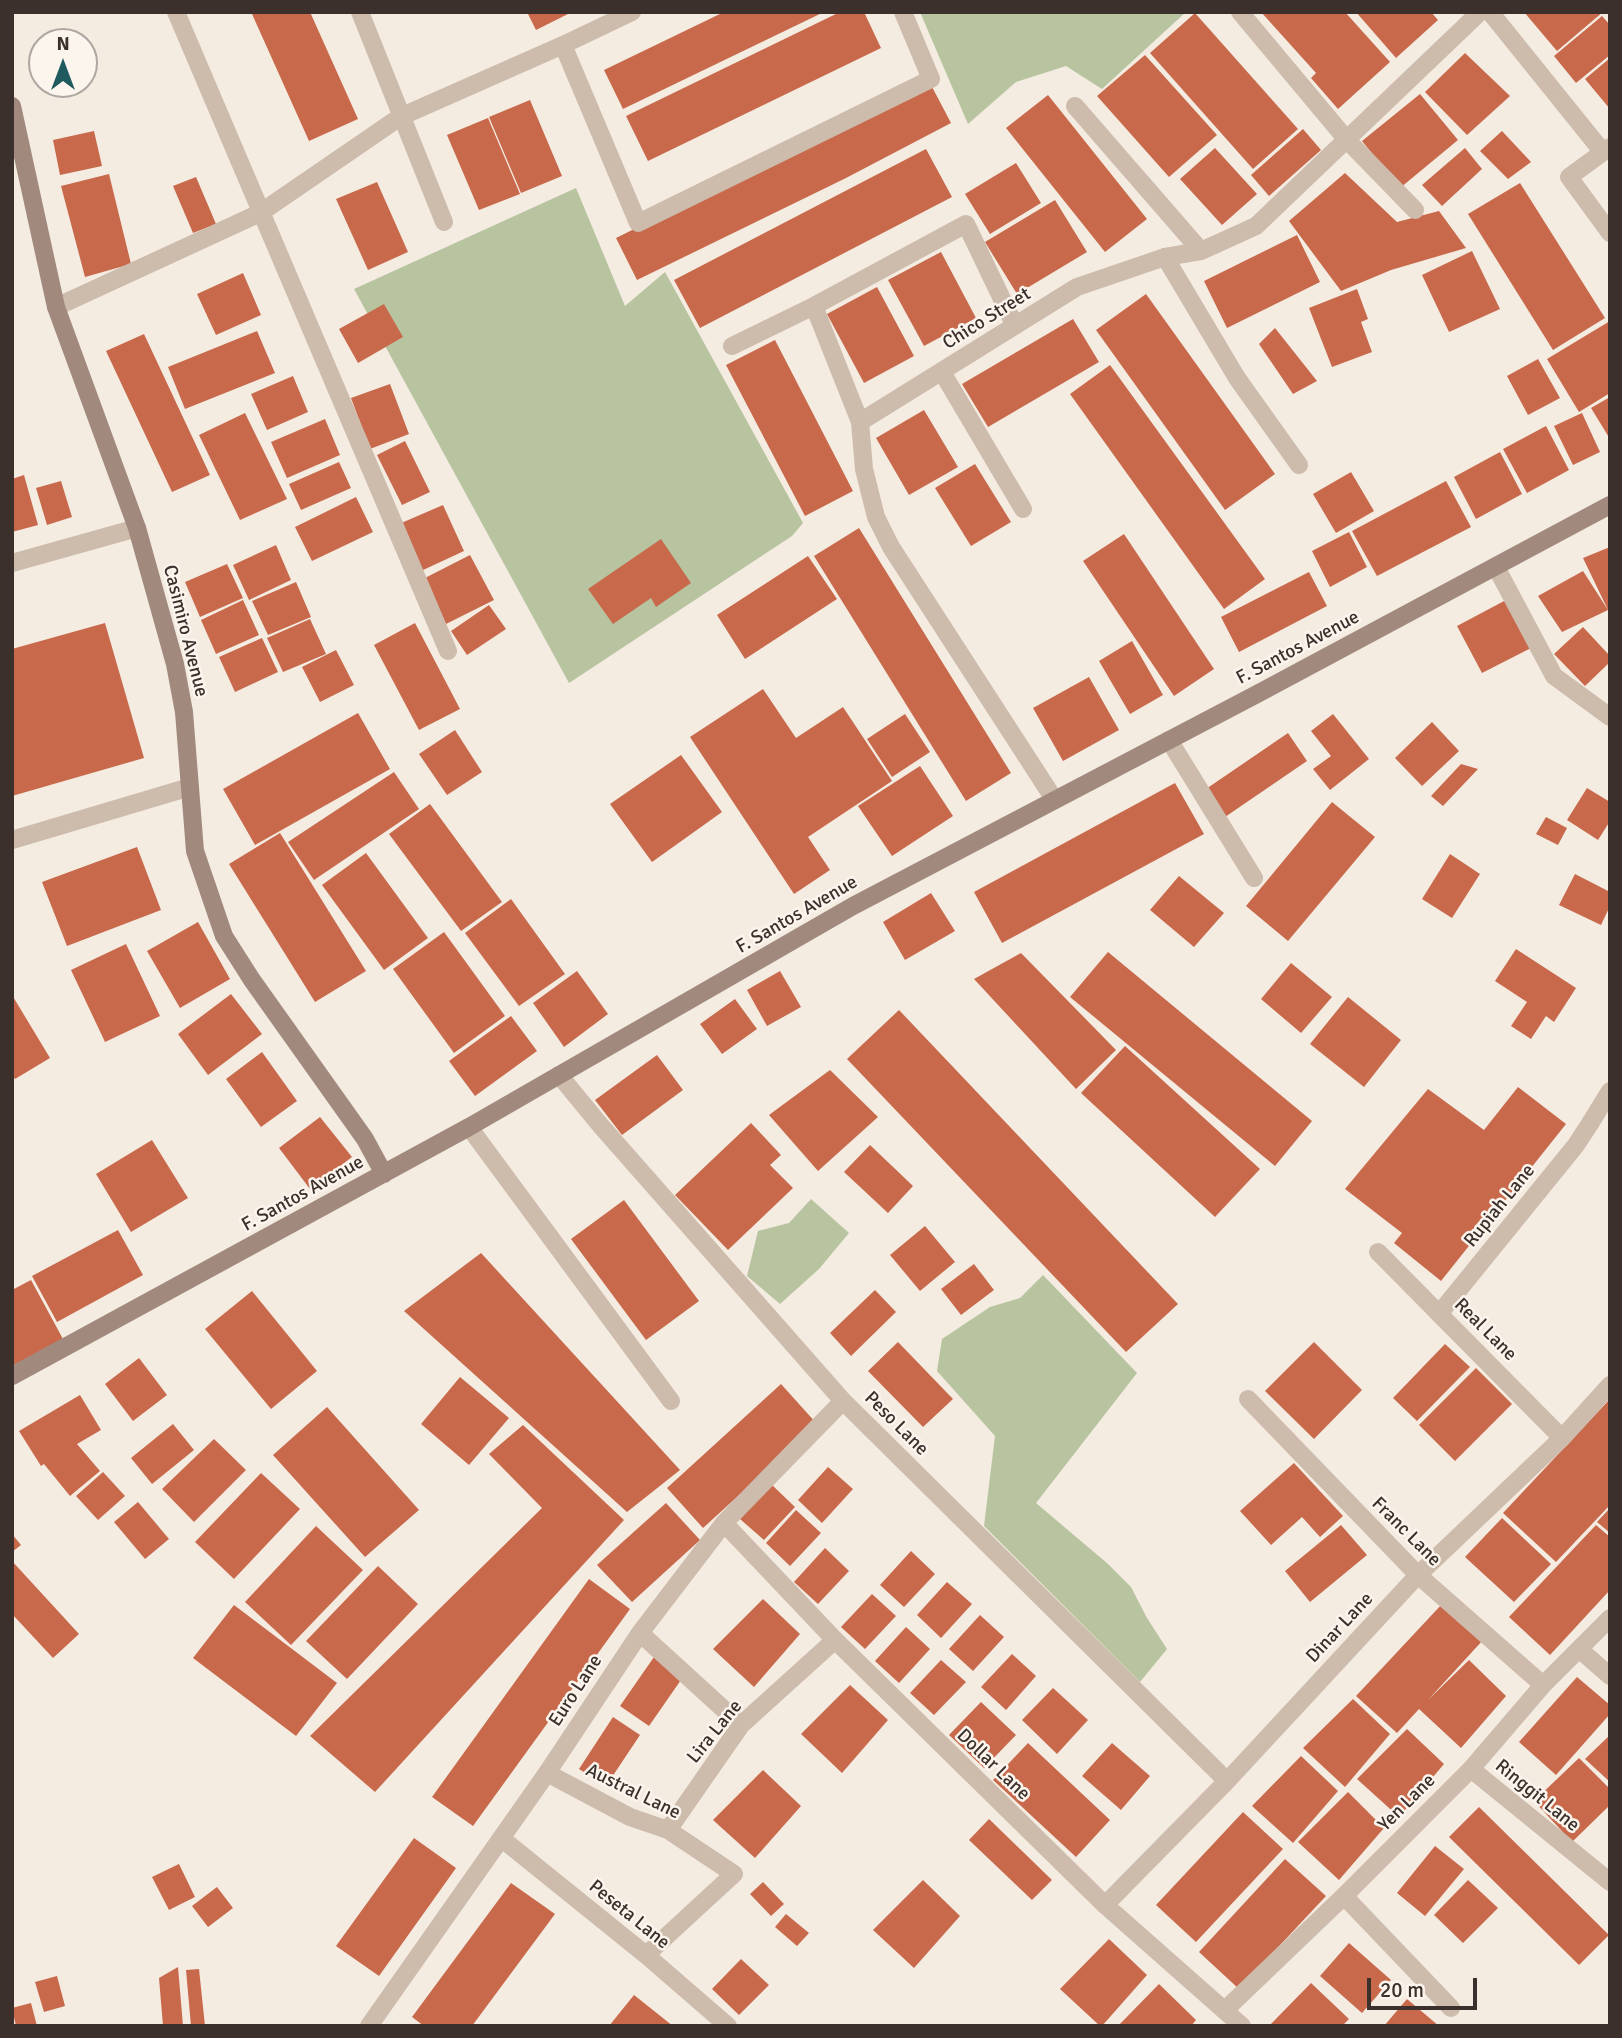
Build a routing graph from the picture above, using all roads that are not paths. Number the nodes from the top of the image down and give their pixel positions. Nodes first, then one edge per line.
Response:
1 (176, 12) edge
2 (360, 12) edge
3 (632, 12) edge
4 (903, 12) edge
5 (1240, 12) edge
6 (1480, 12) edge
7 (1490, 12) edge
8 (564, 45) junction
9 (12, 106) edge
10 (1075, 106) dead end
11 (400, 117) junction
12 (1347, 140) junction
13 (1606, 149) edge
14 (1415, 210) dead end
15 (260, 213) junction
16 (444, 222) dead end
17 (1610, 233) edge
18 (1200, 251) junction
19 (1165, 257) junction
20 (814, 306) junction
21 (55, 307) junction
22 (1015, 326) junction
23 (732, 346) dead end
24 (942, 372) junction
25 (860, 422) junction
26 (1299, 465) dead end
27 (1610, 505) edge
28 (1023, 509) dead end
29 (137, 528) junction
30 (12, 564) edge
31 (1496, 567) junction
32 (448, 651) dead end
33 (1610, 718) edge
34 (1169, 740) junction
35 (190, 787) junction
36 (1054, 799) junction
37 (12, 840) edge
38 (1254, 878) dead end
39 (559, 1075) junction
40 (1610, 1091) edge
41 (469, 1128) junction
42 (384, 1174) junction
43 (1378, 1252) dead end
44 (1439, 1314) junction
45 (12, 1376) edge
46 (1609, 1385) edge
47 (1248, 1399) dead end
48 (671, 1401) dead end
49 (843, 1401) junction
50 (1562, 1438) junction
51 (724, 1523) junction
52 (1418, 1575) junction
53 (1610, 1618) edge
54 (640, 1633) junction
55 (835, 1640) junction
56 (1579, 1649) junction
57 (1610, 1676) edge
58 (1543, 1685) junction
59 (741, 1725) junction
60 (1471, 1769) junction
61 (547, 1773) junction
62 (1227, 1781) junction
63 (668, 1830) junction
64 (501, 1839) junction
65 (1610, 1882) edge
66 (1344, 1896) junction
67 (1105, 1905) junction
68 (646, 1955) junction
69 (1451, 2008) dead end
70 (1226, 2010) junction
71 (369, 2026) edge
72 (728, 2026) edge
73 (1242, 2026) edge

1 - 15 street
2 - 11 street
3 - 8 street
4 - 8 street
5 - 12 street
6 - 12 street, Chico Street
7 - 13 street
8 - 11 street
9 - 21 street, Casimiro Avenue
10 - 18 street
11 - 15 street
11 - 16 street
12 - 14 street
12 - 18 street, Chico Street
13 - 17 street
15 - 21 street
15 - 32 street
18 - 19 street, Chico Street
19 - 22 street, Chico Street
19 - 26 street
20 - 22 street
20 - 23 street
20 - 25 street
21 - 29 street, Casimiro Avenue
22 - 24 street, Chico Street
24 - 25 street, Chico Street
24 - 28 street
25 - 36 street
27 - 31 street, F. Santos Avenue
29 - 30 street
29 - 35 street, Casimiro Avenue
31 - 33 street
31 - 34 street, F. Santos Avenue
34 - 36 street, F. Santos Avenue
34 - 38 street
35 - 37 street
35 - 42 street, Casimiro Avenue
36 - 39 street, F. Santos Avenue
39 - 41 street, F. Santos Avenue
39 - 49 street, Peso Lane
40 - 44 street, Rupiah Lane
41 - 42 street, F. Santos Avenue
41 - 48 street
42 - 45 street, F. Santos Avenue
43 - 44 street, Real Lane
44 - 50 street, Real Lane
46 - 50 street, Dinar Lane
47 - 52 street, Franc Lane
49 - 51 street, Euro Lane
49 - 62 street, Peso Lane
50 - 52 street, Dinar Lane
51 - 54 street, Euro Lane
51 - 55 street, Dollar Lane
52 - 58 street, Franc Lane
52 - 62 street, Dinar Lane
53 - 56 street, Yen Lane
54 - 59 street
54 - 61 street, Euro Lane
55 - 59 street, Lira Lane
55 - 67 street, Dollar Lane
56 - 57 street
56 - 58 street, Yen Lane
58 - 60 street, Yen Lane
59 - 63 street, Lira Lane
60 - 65 street, Ringgit Lane
60 - 66 street, Yen Lane
61 - 63 street, Austral Lane
61 - 64 street, Euro Lane
62 - 67 street, Dinar Lane
63 - 68 street, Austral Lane
64 - 68 street, Peseta Lane
64 - 71 street, Euro Lane
66 - 69 street
66 - 70 street, Yen Lane
67 - 70 street, Dollar Lane
68 - 72 street, Peseta Lane
70 - 73 street, Dollar Lane

